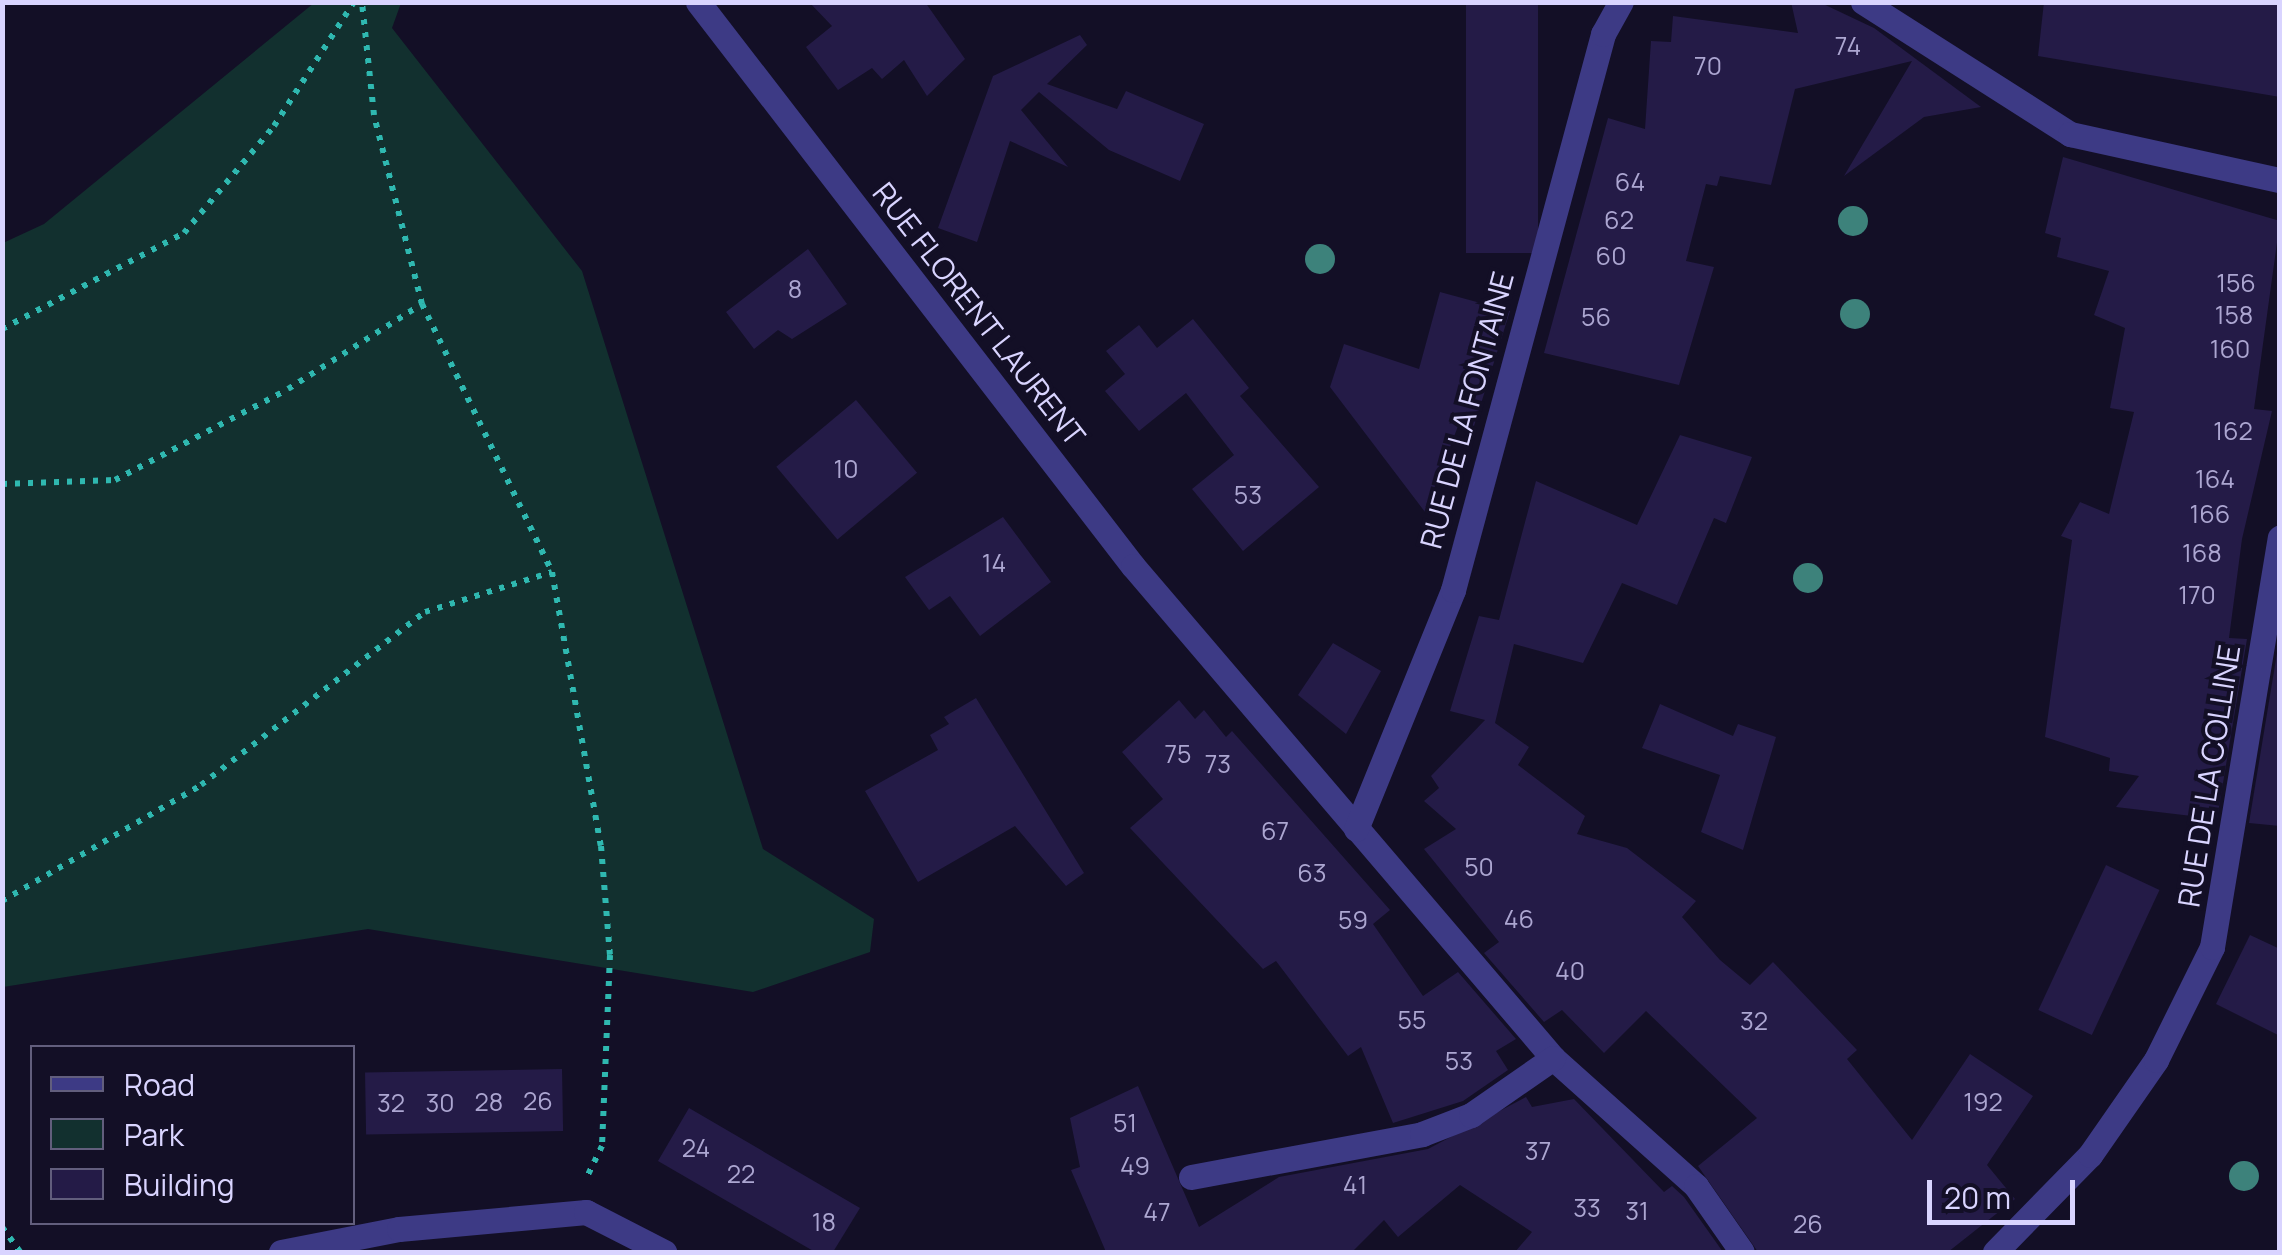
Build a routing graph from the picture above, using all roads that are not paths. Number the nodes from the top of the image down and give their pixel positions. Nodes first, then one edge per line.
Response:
1 (698, 2) edge
2 (1622, 2) edge
3 (1862, 2) edge
4 (2280, 180) edge
5 (2280, 538) edge
6 (1356, 829) junction
7 (1554, 1058) junction
8 (1192, 1176) dead end
9 (280, 1252) edge
10 (664, 1252) edge
11 (1742, 1252) edge
12 (1995, 1252) edge

1 - 6 street, RUE FLORENT LAURENT
2 - 6 street, RUE DE LA FONTAINE
3 - 4 street
5 - 12 street, RUE DE LA COLLINE
6 - 7 street
7 - 8 street
7 - 11 street
9 - 10 street

